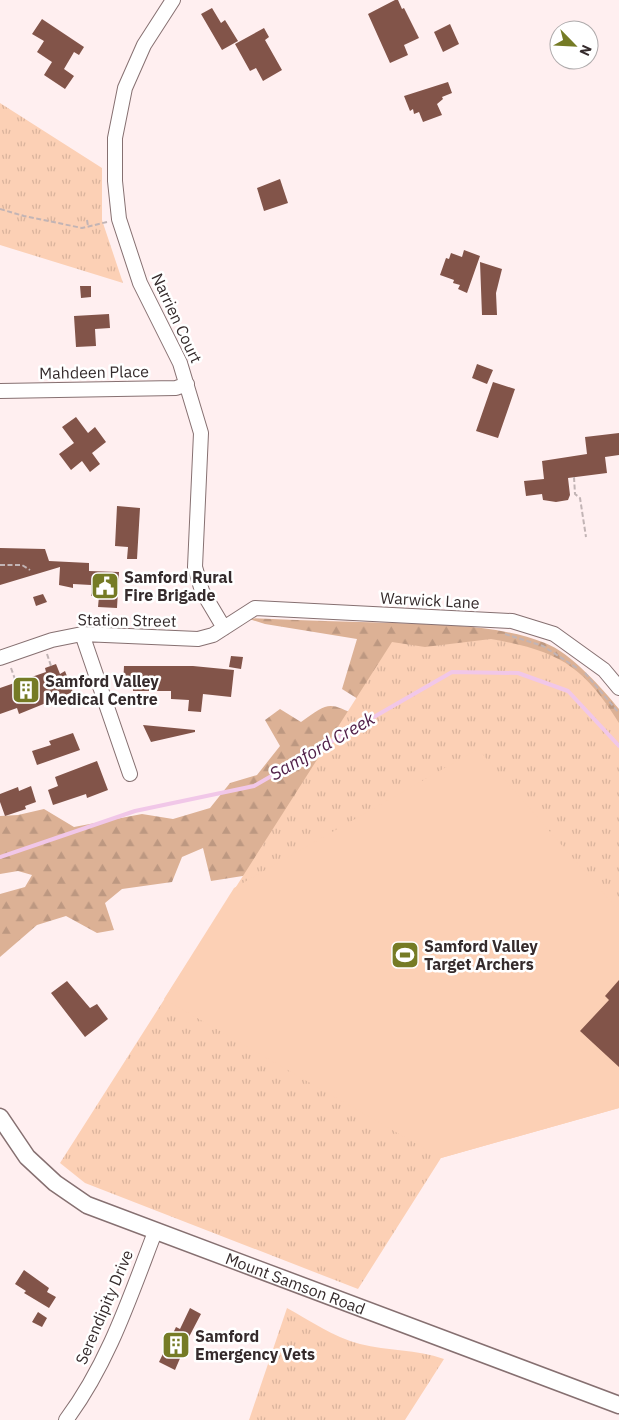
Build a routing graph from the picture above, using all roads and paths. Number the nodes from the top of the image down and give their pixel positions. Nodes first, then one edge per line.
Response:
1 (173, 0) edge
2 (0, 208) edge
3 (119, 219) junction
4 (87, 220) dead end
5 (88, 226) junction
6 (187, 384) junction
7 (0, 391) edge
8 (574, 477) dead end
9 (586, 537) dead end
10 (0, 564) edge
11 (30, 570) dead end
12 (224, 628) junction
13 (82, 634) junction
14 (502, 634) dead end
15 (47, 654) dead end
16 (0, 658) edge
17 (51, 666) dead end
18 (11, 668) dead end
19 (16, 682) dead end
20 (619, 688) edge
21 (619, 713) edge
22 (130, 774) dead end
23 (0, 1118) edge
24 (155, 1232) junction
25 (619, 1405) edge
26 (66, 1420) edge

1 - 3 street, Narrien Court
2 - 5 path
3 - 5 path
3 - 6 street, Narrien Court
4 - 5 path
6 - 7 street, Mahdeen Place
6 - 12 street, Narrien Court
8 - 9 path
10 - 11 path
12 - 13 street, Station Street
12 - 20 street, Warwick Lane
13 - 16 street, Station Street
13 - 22 street
14 - 21 path
15 - 17 path
18 - 19 path
23 - 24 main road, Mount Samson Road
24 - 25 main road, Mount Samson Road
24 - 26 street, Serendipity Drive

